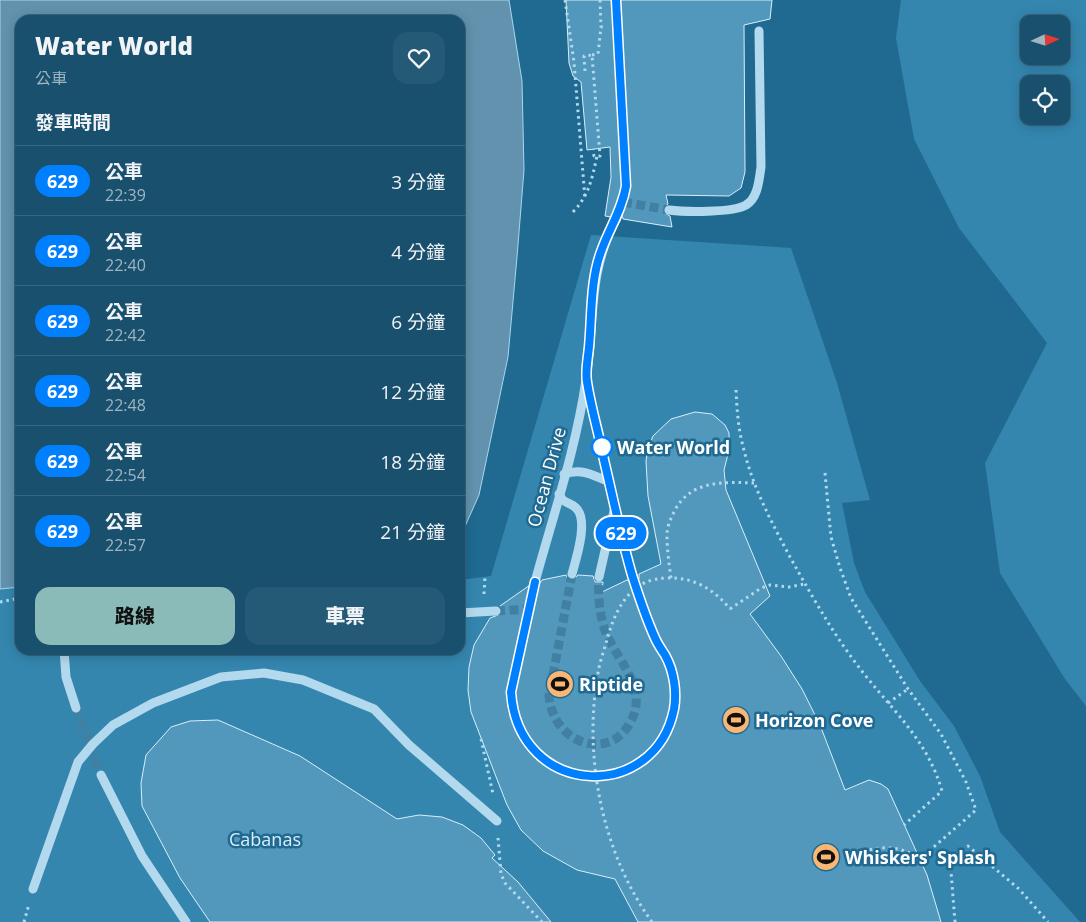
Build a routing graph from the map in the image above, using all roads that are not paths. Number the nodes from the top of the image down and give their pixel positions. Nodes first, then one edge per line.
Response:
1 (759, 31) dead end
2 (669, 210) tunnel mouth
3 (616, 218) tunnel mouth
4 (586, 380) junction
5 (564, 474) junction
6 (609, 482) junction
7 (559, 494) junction
8 (615, 508) junction
9 (572, 574) tunnel mouth
10 (599, 577) tunnel mouth
11 (633, 577) tunnel mouth
12 (535, 582) tunnel mouth
13 (496, 611) tunnel mouth
14 (465, 613) edge
15 (64, 655) edge
16 (76, 708) tunnel mouth
17 (101, 776) tunnel mouth
18 (497, 822) dead end
19 (33, 889) dead end
20 (186, 922) edge

1 - 2 street
3 - 4 street, Ocean Drive
4 - 5 street, Ocean Drive
4 - 6 street, Ocean Drive
5 - 6 street
5 - 7 street, Ocean Drive
6 - 8 street, Ocean Drive
7 - 9 street
7 - 12 street, Ocean Drive
8 - 10 street
8 - 11 street, Ocean Drive
13 - 14 street
15 - 16 street
17 - 20 street
18 - 19 street

